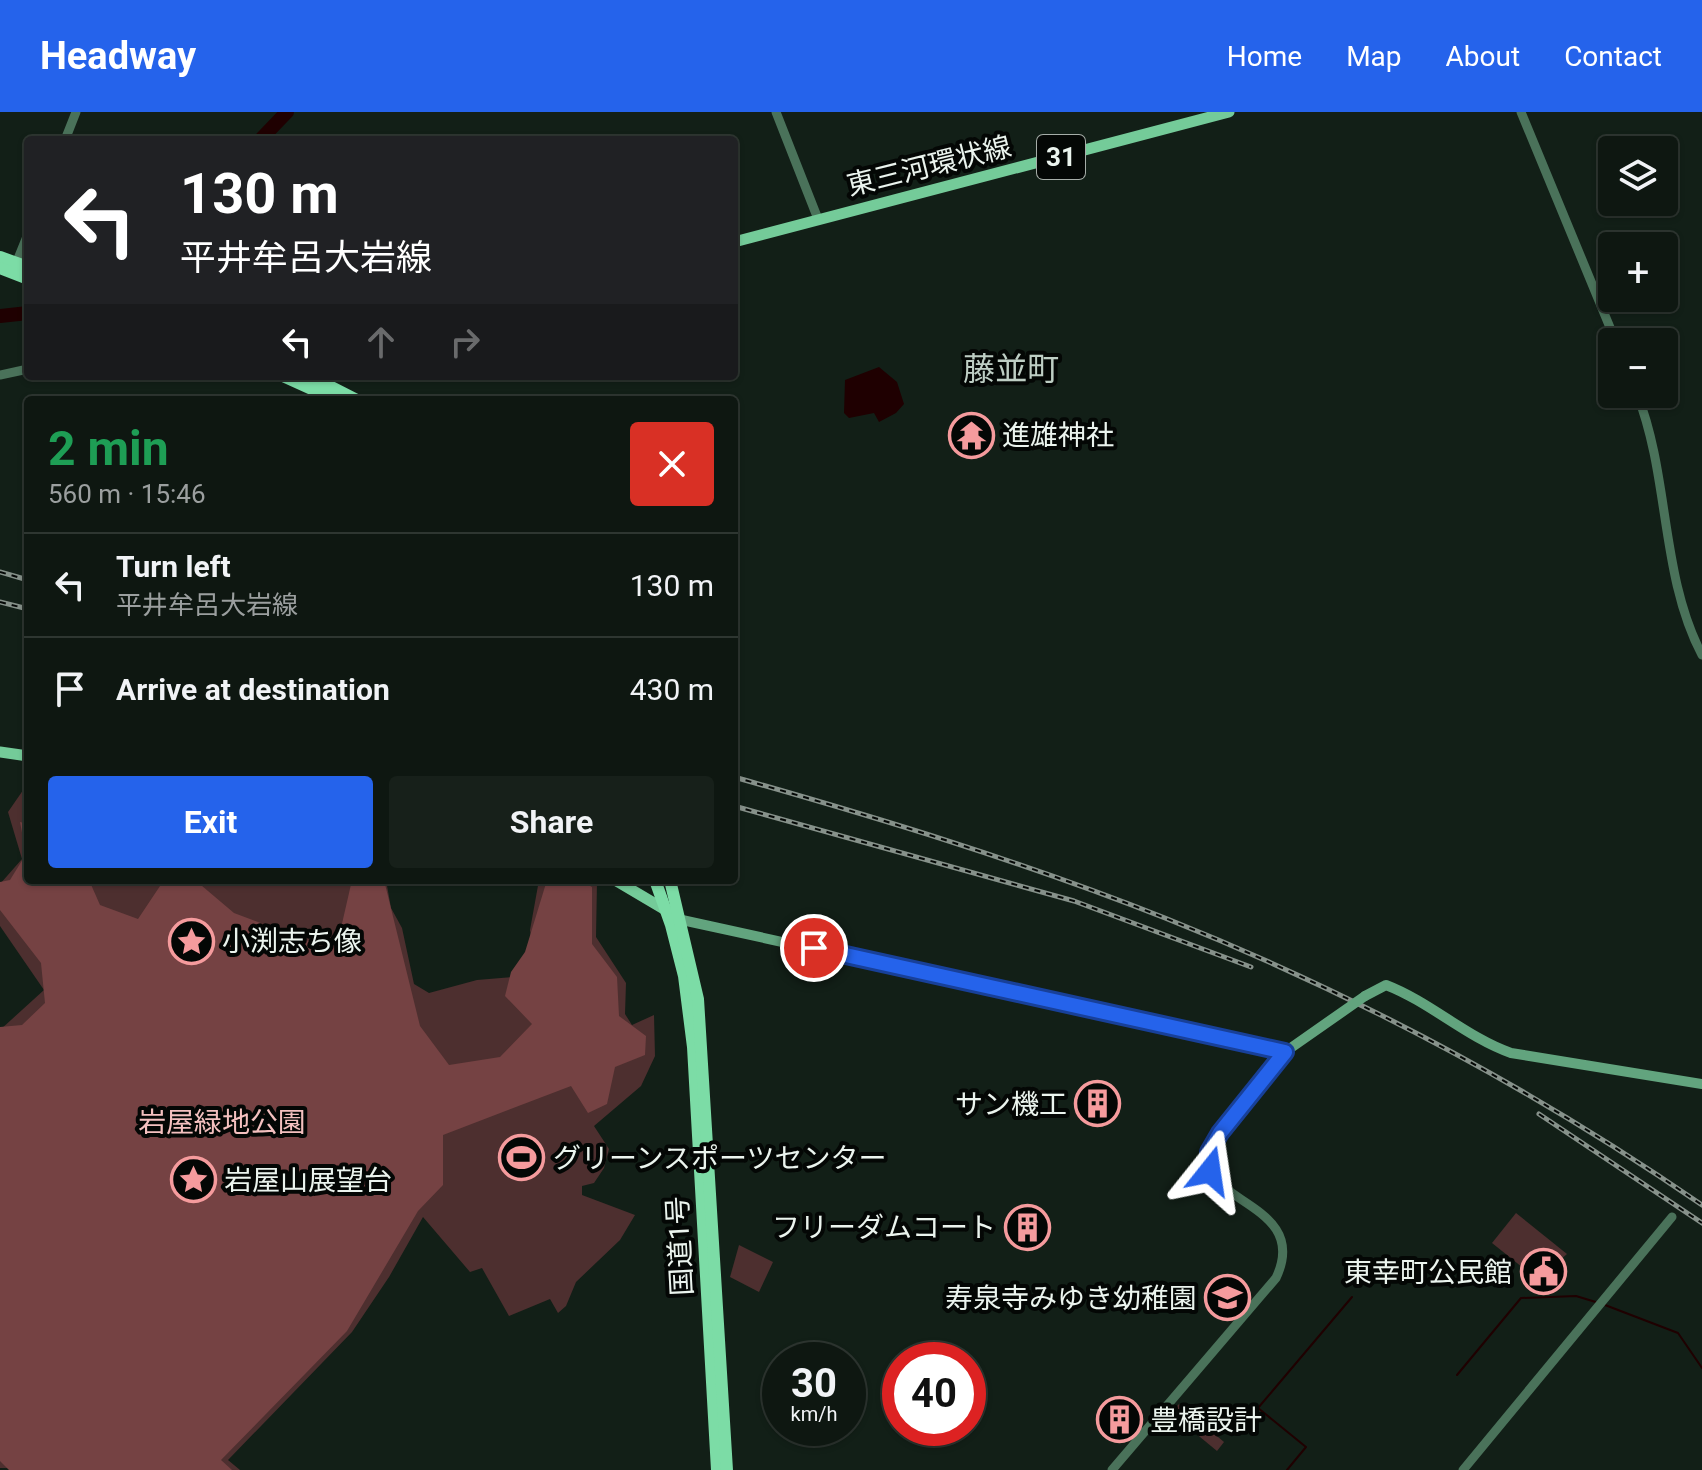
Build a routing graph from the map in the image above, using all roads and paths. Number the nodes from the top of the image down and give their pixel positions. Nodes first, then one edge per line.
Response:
1 (76, 112) edge
2 (776, 112) edge
3 (1229, 112) edge
4 (1521, 112) edge
5 (67, 136) edge
6 (818, 219) junction
7 (738, 241) edge
8 (24, 244) edge
9 (0, 257) edge
10 (14, 268) edge
11 (1610, 328) edge
12 (24, 370) edge
13 (0, 375) edge
14 (292, 380) edge
15 (318, 380) edge
16 (327, 396) edge
17 (349, 396) edge
18 (1641, 408) edge
19 (1702, 655) edge
20 (0, 752) edge
21 (24, 755) edge
22 (622, 884) edge
23 (656, 884) edge
24 (671, 884) edge
25 (665, 910) junction
26 (682, 920) junction
27 (1285, 1052) junction
28 (1700, 1083) edge
29 (1672, 1217) dead end
30 (717, 1470) edge
31 (727, 1470) edge
32 (1112, 1470) edge
33 (1463, 1470) edge

1 - 5 street
2 - 6 street
3 - 6 main road, 東三河環状線 / 31
4 - 11 street
6 - 7 main road, 東三河環状線 / 31
8 - 10 street
9 - 10 highway
12 - 13 street
14 - 16 highway
15 - 17 highway
18 - 19 street
20 - 21 main road
22 - 25 main road
23 - 25 highway, 国道1号
24 - 26 highway, 国道1号
25 - 26 main road
25 - 30 highway, 国道1号
26 - 27 main road
26 - 31 highway, 国道1号
27 - 28 main road, bridge
27 - 32 street
29 - 33 street

